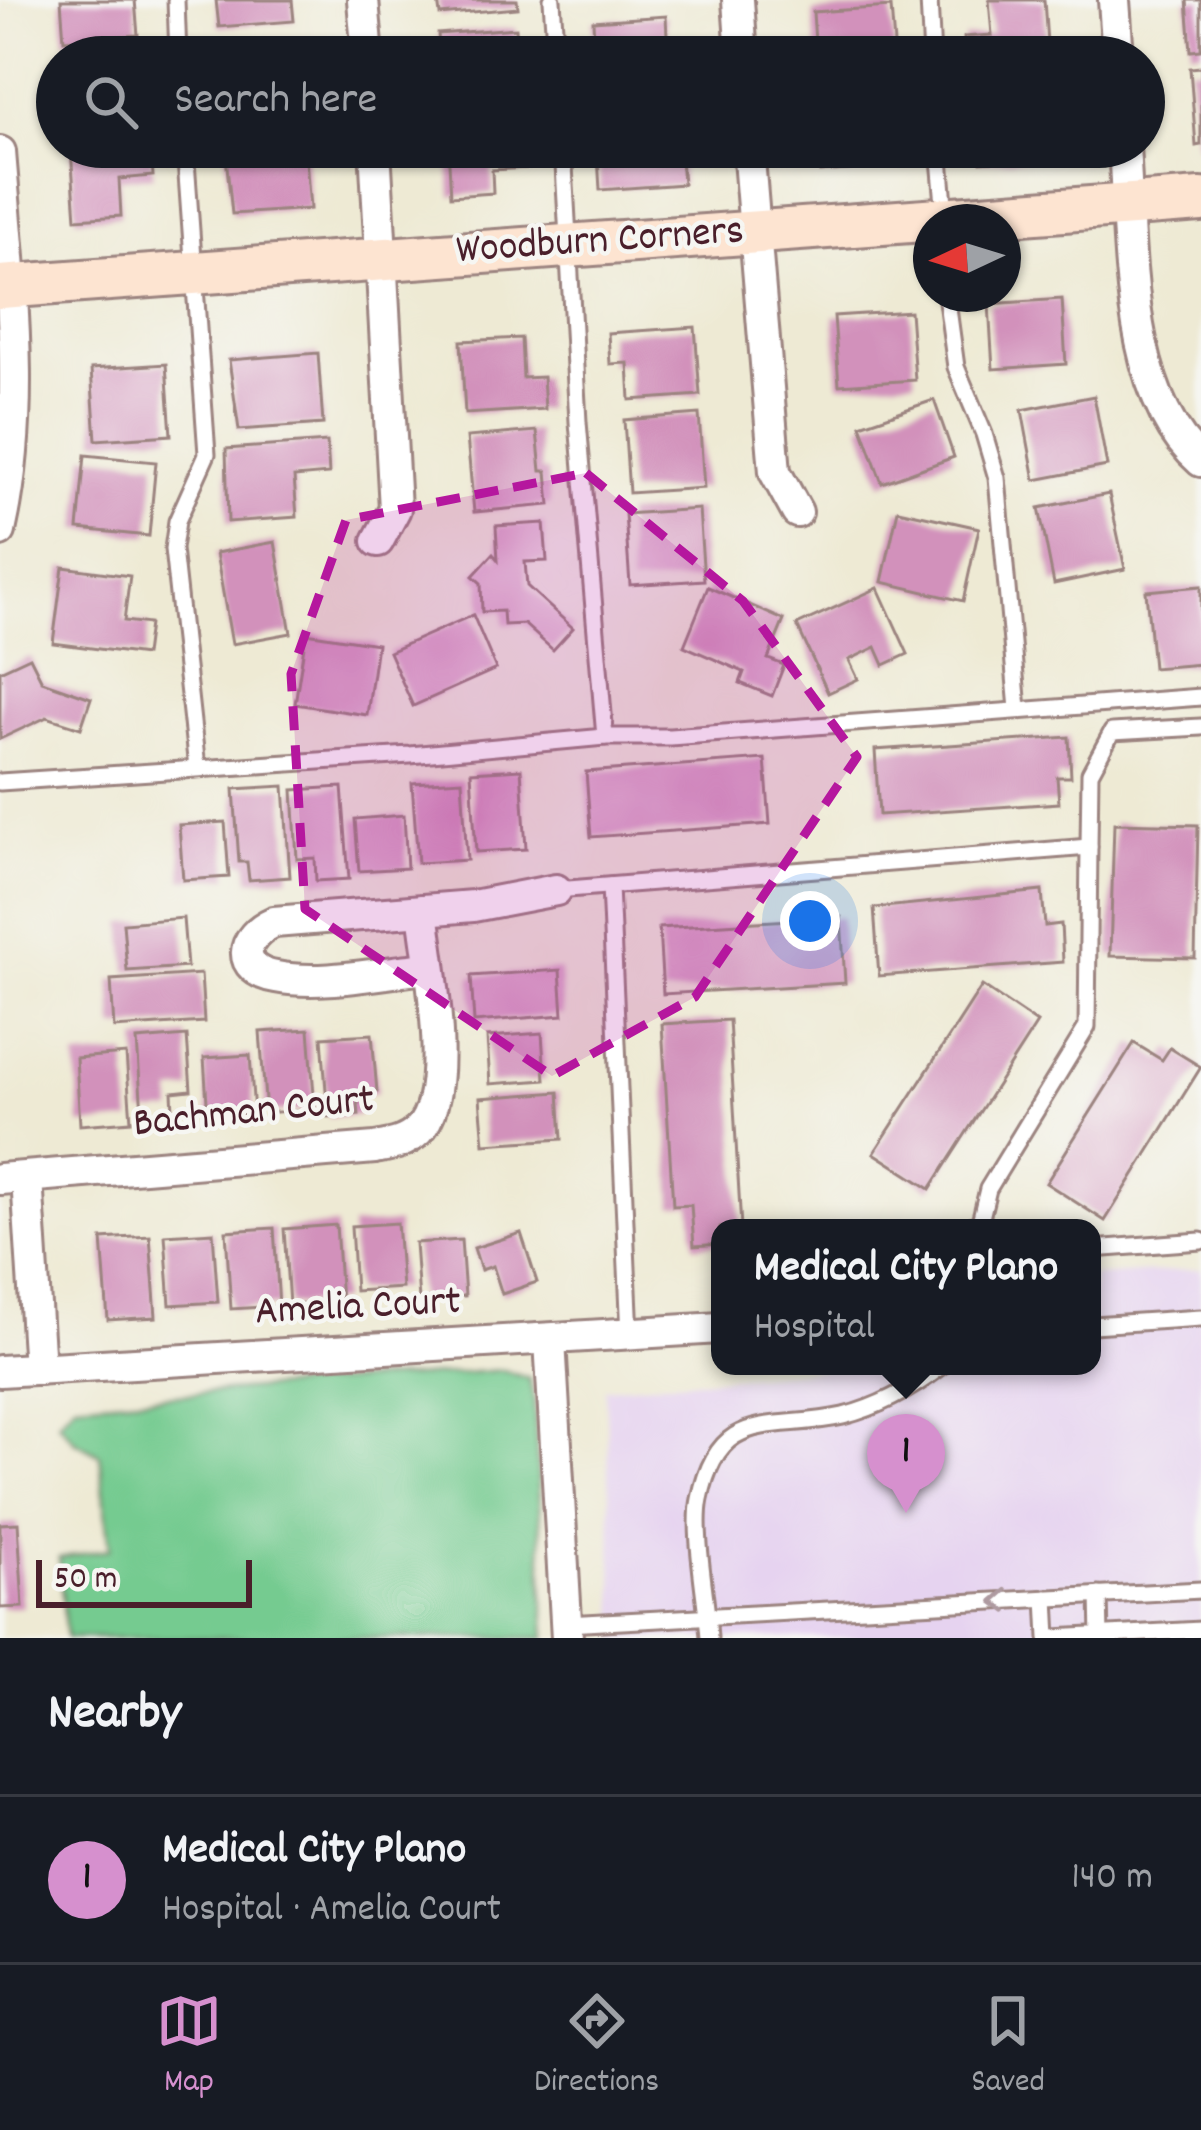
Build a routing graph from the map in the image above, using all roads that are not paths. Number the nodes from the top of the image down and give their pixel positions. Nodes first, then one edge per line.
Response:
1 (176, 0) edge
2 (363, 0) edge
3 (552, 0) edge
4 (738, 0) edge
5 (929, 0) edge
6 (1114, 0) edge
7 (177, 36) edge
8 (366, 36) edge
9 (555, 36) edge
10 (741, 36) edge
11 (931, 36) edge
12 (1117, 36) edge
13 (0, 152) edge
14 (187, 168) edge
15 (376, 168) edge
16 (563, 168) edge
17 (749, 168) edge
18 (941, 168) edge
19 (1125, 168) edge
20 (1201, 200) edge
21 (942, 204) edge
22 (1128, 205) junction
23 (1021, 213) edge
24 (913, 221) edge
25 (754, 232) junction
26 (566, 246) junction
27 (383, 259) junction
28 (196, 272) junction
29 (5, 286) edge
30 (948, 312) edge
31 (1201, 461) edge
32 (796, 512) dead end
33 (0, 531) edge
34 (378, 541) dead end
35 (1201, 697) edge
36 (1018, 709) junction
37 (1201, 727) edge
38 (605, 737) junction
39 (197, 768) junction
40 (0, 782) edge
41 (1089, 847) junction
42 (610, 886) junction
43 (556, 890) joint
44 (423, 910) junction
45 (429, 968) junction
46 (14, 1178) edge
47 (982, 1219) edge
48 (1201, 1241) edge
49 (1101, 1248) edge
50 (1201, 1318) edge
51 (1101, 1324) edge
52 (711, 1329) edge
53 (630, 1335) junction
54 (550, 1340) junction
55 (39, 1369) junction
56 (0, 1371) edge
57 (930, 1375) edge
58 (1201, 1590) edge
59 (1099, 1595) junction
60 (1046, 1598) junction
61 (708, 1616) junction
62 (1201, 1630) edge
63 (567, 1631) edge
64 (1100, 1637) edge
65 (710, 1638) edge
66 (1051, 1638) edge

1 - 7 lane
2 - 8 street
3 - 9 lane
4 - 10 street
5 - 11 lane
6 - 12 street
13 - 29 street
14 - 28 lane
15 - 27 street
16 - 26 lane
17 - 25 street
18 - 21 lane
19 - 22 street
20 - 22 street, Woodburn Corners
22 - 23 street, Woodburn Corners
22 - 31 street
24 - 25 street, Woodburn Corners
25 - 26 street, Woodburn Corners
25 - 32 street
26 - 27 street, Woodburn Corners
26 - 38 lane
27 - 28 street, Woodburn Corners
27 - 34 street
28 - 29 street, Woodburn Corners
28 - 39 lane
29 - 33 street
30 - 36 lane
35 - 36 lane
36 - 38 lane
37 - 41 lane
38 - 39 lane
39 - 40 lane
41 - 42 lane
41 - 47 lane
42 - 43 lane
42 - 53 lane
43 - 44 street
44 - 45 street, Bachman Court
44 - 45 street
45 - 46 street, Bachman Court
46 - 55 street
48 - 49 lane
50 - 51 lane
52 - 53 street, Amelia Court
53 - 54 street, Amelia Court
54 - 55 street, Amelia Court
54 - 63 street
55 - 56 street, Amelia Court
57 - 61 lane
58 - 59 lane
59 - 60 lane
59 - 64 lane
60 -> 61 lane
60 - 66 lane
61 - 63 lane
61 - 65 lane
62 - 64 lane
64 - 66 lane

